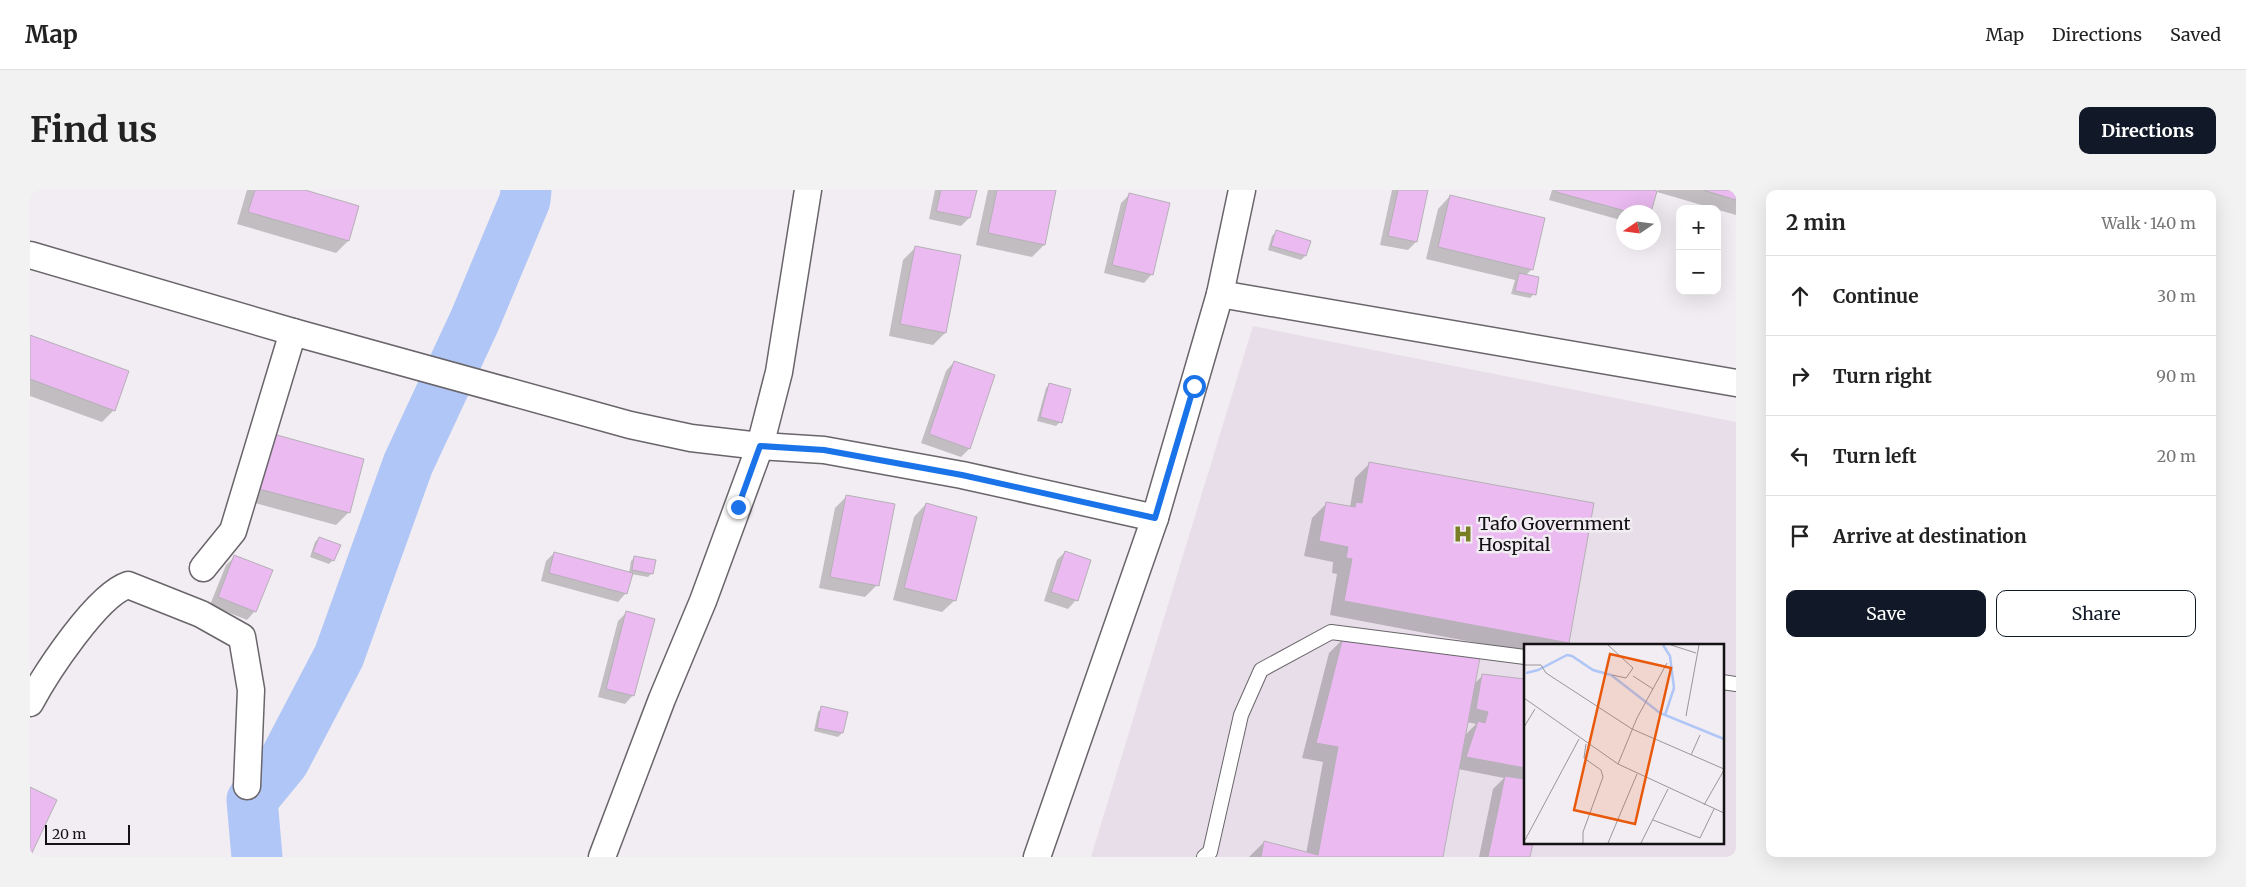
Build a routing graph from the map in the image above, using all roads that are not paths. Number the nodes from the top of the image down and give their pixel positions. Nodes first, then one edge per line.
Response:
1 (808, 190) edge
2 (1242, 190) edge
3 (30, 255) edge
4 (1220, 294) junction
5 (292, 332) junction
6 (1736, 383) edge
7 (760, 446) junction
8 (1155, 518) junction
9 (202, 568) dead end
10 (1524, 657) edge
11 (30, 703) edge
12 (247, 786) dead end
13 (602, 857) edge
14 (1037, 857) edge
15 (1204, 857) edge

1 - 7 street
2 - 4 street
3 - 5 street
4 - 6 street
4 - 8 street
5 - 7 street
5 - 9 street
7 - 8 street
7 - 13 street
8 - 14 street
10 - 15 lane
11 - 12 street

